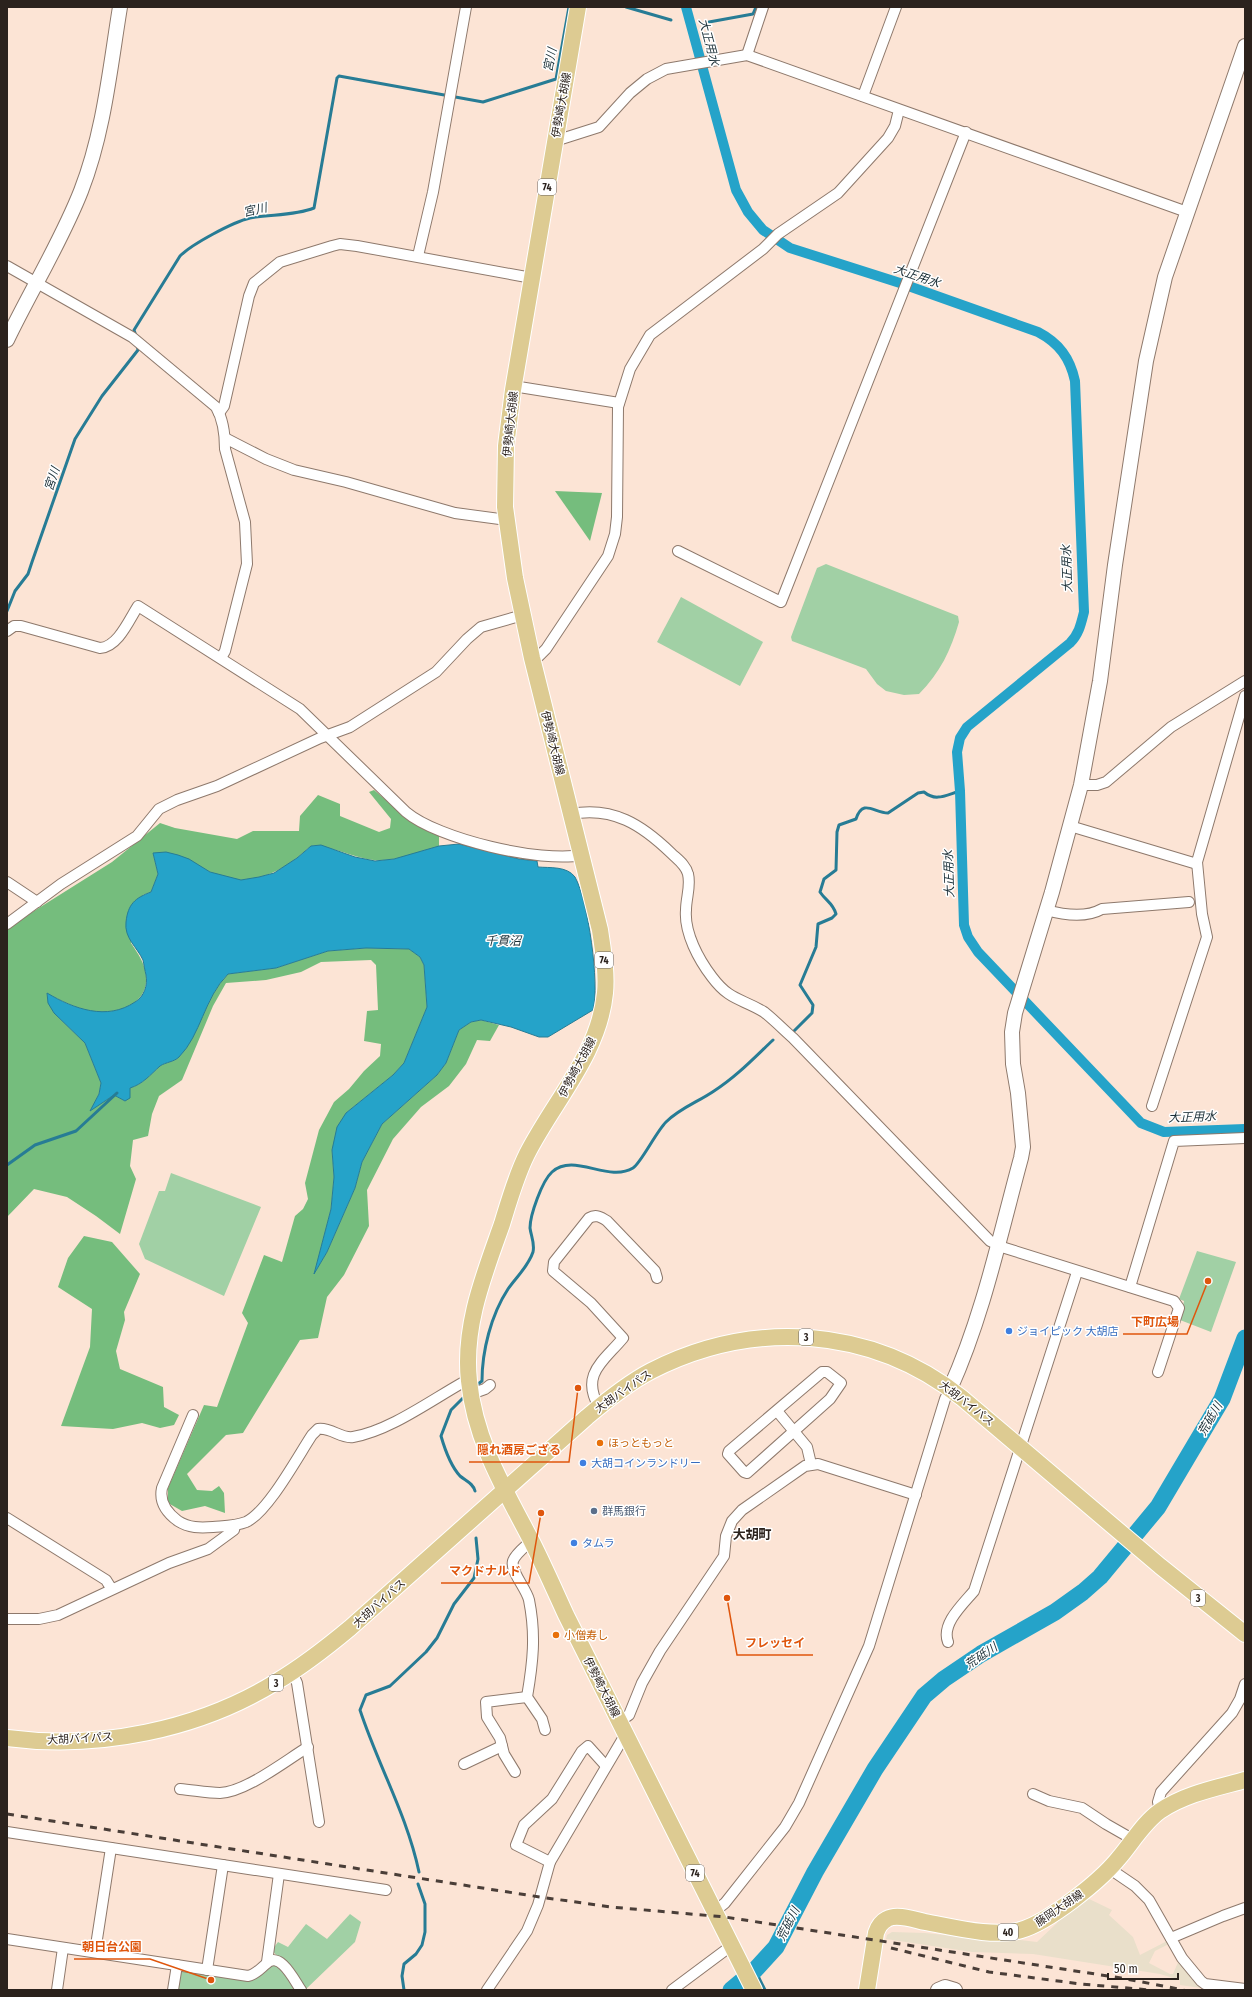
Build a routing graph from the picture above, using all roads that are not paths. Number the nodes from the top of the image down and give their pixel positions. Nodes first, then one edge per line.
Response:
1 (120, 7) edge
2 (466, 7) edge
3 (578, 7) edge
4 (763, 7) edge
5 (896, 7) edge
6 (1245, 46) edge
7 (747, 55) junction
8 (863, 96) junction
9 (899, 110) junction
10 (966, 132) junction
11 (555, 141) junction
12 (1187, 212) junction
13 (418, 256) junction
14 (7, 266) edge
15 (532, 278) junction
16 (32, 279) junction
17 (7, 322) edge
18 (7, 340) edge
19 (514, 386) junction
20 (619, 403) junction
21 (219, 414) junction
22 (225, 438) junction
23 (507, 520) junction
24 (678, 551) dead end
25 (523, 615) junction
26 (7, 631) edge
27 (221, 658) junction
28 (532, 658) junction
29 (1245, 681) edge
30 (1245, 696) edge
31 (328, 735) junction
32 (1081, 785) junction
33 (571, 814) junction
34 (1070, 826) junction
35 (582, 855) junction
36 (1197, 864) junction
37 (7, 882) edge
38 (38, 902) junction
39 (1189, 902) dead end
40 (1046, 910) junction
41 (7, 924) edge
42 (1152, 1106) dead end
43 (1245, 1138) edge
44 (997, 1245) junction
45 (1077, 1272) junction
46 (657, 1278) dead end
47 (1130, 1287) junction
48 (1158, 1372) dead end
49 (490, 1385) dead end
50 (470, 1388) junction
51 (950, 1388) junction
52 (599, 1407) junction
53 (777, 1411) junction
54 (193, 1415) dead end
55 (795, 1431) junction
56 (1021, 1447) junction
57 (811, 1464) junction
58 (504, 1490) junction
59 (916, 1495) junction
60 (7, 1518) edge
61 (235, 1525) junction
62 (531, 1541) junction
63 (111, 1588) junction
64 (7, 1619) edge
65 (1245, 1634) edge
66 (948, 1642) dead end
67 (292, 1672) junction
68 (1245, 1684) edge
69 (527, 1696) junction
70 (622, 1728) junction
71 (545, 1730) dead end
72 (7, 1738) edge
73 (502, 1746) junction
74 (308, 1747) junction
75 (464, 1764) dead end
76 (606, 1766) junction
77 (515, 1772) dead end
78 (1245, 1780) edge
79 (180, 1789) dead end
80 (1033, 1794) dead end
81 (1160, 1811) junction
82 (320, 1822) dead end
83 (7, 1832) edge
84 (1134, 1840) junction
85 (111, 1848) junction
86 (550, 1862) junction
87 (223, 1865) junction
88 (1110, 1869) junction
89 (279, 1874) junction
90 (386, 1890) dead end
91 (1245, 1908) edge
92 (715, 1911) junction
93 (1171, 1938) junction
94 (7, 1939) edge
95 (63, 1948) junction
96 (732, 1948) junction
97 (95, 1952) junction
98 (267, 1962) junction
99 (177, 1965) junction
100 (207, 1970) junction
101 (1245, 1989) edge
102 (57, 1990) edge
103 (173, 1990) edge
104 (301, 1990) edge
105 (487, 1990) edge
106 (672, 1990) edge
107 (754, 1990) edge
108 (867, 1990) edge
109 (938, 1990) edge
110 (955, 1990) edge

1 - 16 street
2 - 13 street
3 - 11 main road, 伊勢崎大胡線 / 74
4 - 7 street
5 - 8 street
6 - 12 street
7 - 8 street
7 - 11 street
8 - 9 street
9 - 10 street
9 - 20 street
10 - 12 street
10 - 24 street
11 - 15 main road, 伊勢崎大胡線 / 74
12 - 32 street
13 - 15 street
13 - 21 street
14 - 16 street
15 - 19 main road, 伊勢崎大胡線 / 74
16 - 17 street
16 - 18 street
16 - 21 street
19 - 20 street
19 - 23 main road, 伊勢崎大胡線 / 74
20 - 28 street
21 - 22 street
22 - 23 street
22 - 27 street
23 - 25 main road, 伊勢崎大胡線 / 74
25 - 28 main road, 伊勢崎大胡線 / 74
25 - 31 street
26 - 27 street
27 - 31 street
28 - 33 main road, 伊勢崎大胡線 / 74
29 - 32 street
30 - 36 street
31 - 35 street
31 - 38 street
32 - 34 street
33 - 35 main road, 伊勢崎大胡線 / 74
33 - 44 street
34 - 36 street
34 - 40 street
35 - 50 main road, 伊勢崎大胡線 / 74
36 - 42 street
37 - 38 street
38 - 41 street
39 - 40 street
40 - 44 street
43 - 47 street
44 - 45 street
44 - 51 street
45 - 47 street
45 - 56 street
46 - 52 street
47 - 48 street
49 - 50 street
50 - 58 main road, 伊勢崎大胡線 / 74
50 - 61 street
51 - 52 main road, 大胡バイパス / 3
51 - 56 main road, 大胡バイパス / 3
51 - 59 street
52 - 58 main road, 大胡バイパス / 3
53 - 55 street
53 - 55 street
53 - 55 street
54 - 61 street
55 - 57 street
56 - 65 main road, 大胡バイパス / 3
56 - 66 street
57 - 59 street
57 - 70 street
58 - 62 main road, 伊勢崎大胡線 / 74
58 - 67 main road, 大胡バイパス / 3
59 - 92 street
60 - 63 street
61 - 63 street
62 - 69 street
62 - 70 main road, 伊勢崎大胡線 / 74
63 - 64 street
67 - 72 main road, 大胡バイパス / 3
67 - 74 street
68 - 81 street
69 - 71 street
69 - 73 street
70 - 76 street
70 - 92 main road, 伊勢崎大胡線 / 74
73 - 75 street
73 - 77 street
74 - 79 street
74 - 82 street
76 - 86 street
76 - 86 street
78 - 81 main road, 藤岡大胡線 / 40
80 - 84 street
81 - 84 main road, 藤岡大胡線 / 40
83 - 85 street
84 - 88 main road, 藤岡大胡線 / 40
85 - 87 street
85 - 97 street
86 - 105 street
87 - 89 street
87 - 100 street
88 - 93 street
88 - 108 main road, 藤岡大胡線 / 40
89 - 90 street
89 - 98 street
91 - 93 street
92 - 96 main road, 伊勢崎大胡線 / 74
93 - 101 street
94 - 95 street
95 - 97 street
95 - 102 street
96 - 106 street
96 - 107 main road, 伊勢崎大胡線 / 74
97 - 99 street
98 - 100 street
98 - 104 street
99 - 100 street
99 - 103 street
109 - 110 street

